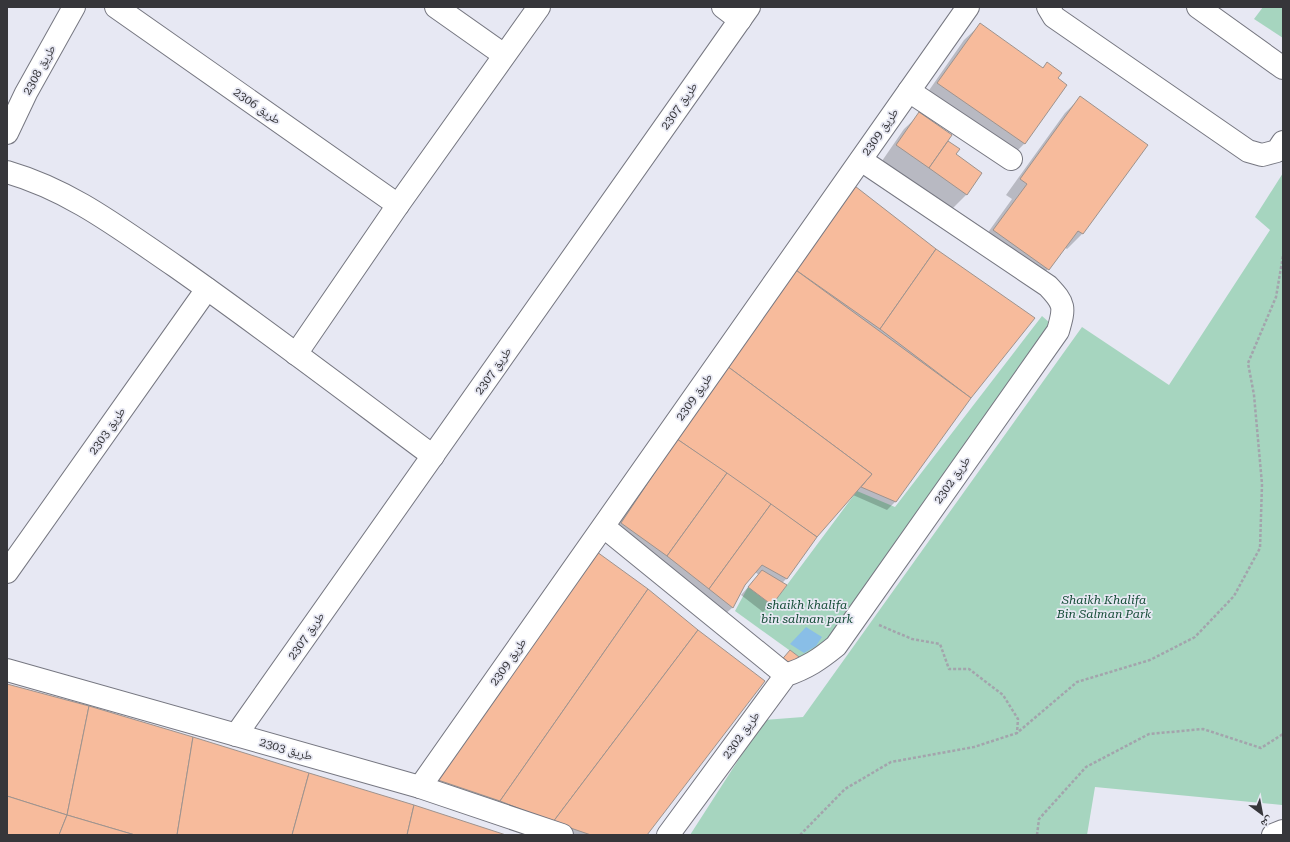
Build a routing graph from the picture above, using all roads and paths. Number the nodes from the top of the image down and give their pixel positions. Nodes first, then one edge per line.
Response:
1 (74, 7) edge
2 (116, 7) edge
3 (436, 7) edge
4 (539, 7) edge
5 (968, 7) edge
6 (1048, 7) edge
7 (1198, 7) edge
8 (737, 11) edge
9 (504, 55) junction
10 (1283, 68) edge
11 (909, 92) junction
12 (7, 134) edge
13 (1283, 142) edge
14 (1011, 159) dead end
15 (861, 160) junction
16 (7, 172) edge
17 (398, 205) junction
18 (1283, 256) edge
19 (207, 289) junction
20 (296, 354) junction
21 (432, 456) junction
22 (604, 527) junction
23 (7, 572) edge
24 (858, 614) junction
25 (7, 670) edge
26 (786, 675) junction
27 (1017, 733) junction
28 (1283, 734) edge
29 (236, 735) junction
30 (420, 787) junction
31 (1283, 831) edge
32 (562, 835) edge
33 (668, 835) edge
34 (800, 835) edge
35 (1037, 835) edge
36 (1273, 835) edge

1 - 12 street, طريق 2308
2 - 17 street, طريق 2306
3 - 9 street
4 - 9 street
5 - 11 street, طريق 2309
6 - 13 street
7 - 10 street
8 - 21 street, طريق 2307
9 - 17 street
11 - 14 street
11 - 15 street, طريق 2309
15 - 22 street, طريق 2309
15 - 24 street, طريق 2302
16 - 19 street
17 - 20 street
18 - 27 path
19 - 20 street
19 - 23 street, طريق 2303
20 - 21 street
21 - 29 street, طريق 2307
22 - 26 street
22 - 30 street, طريق 2309
24 - 26 street, طريق 2302
24 - 27 path
25 - 29 street, طريق 2303
26 - 33 street, طريق 2302
27 - 34 path
28 - 35 path
29 - 30 street, طريق 2303
30 - 32 street, طريق 2303
31 - 36 street

